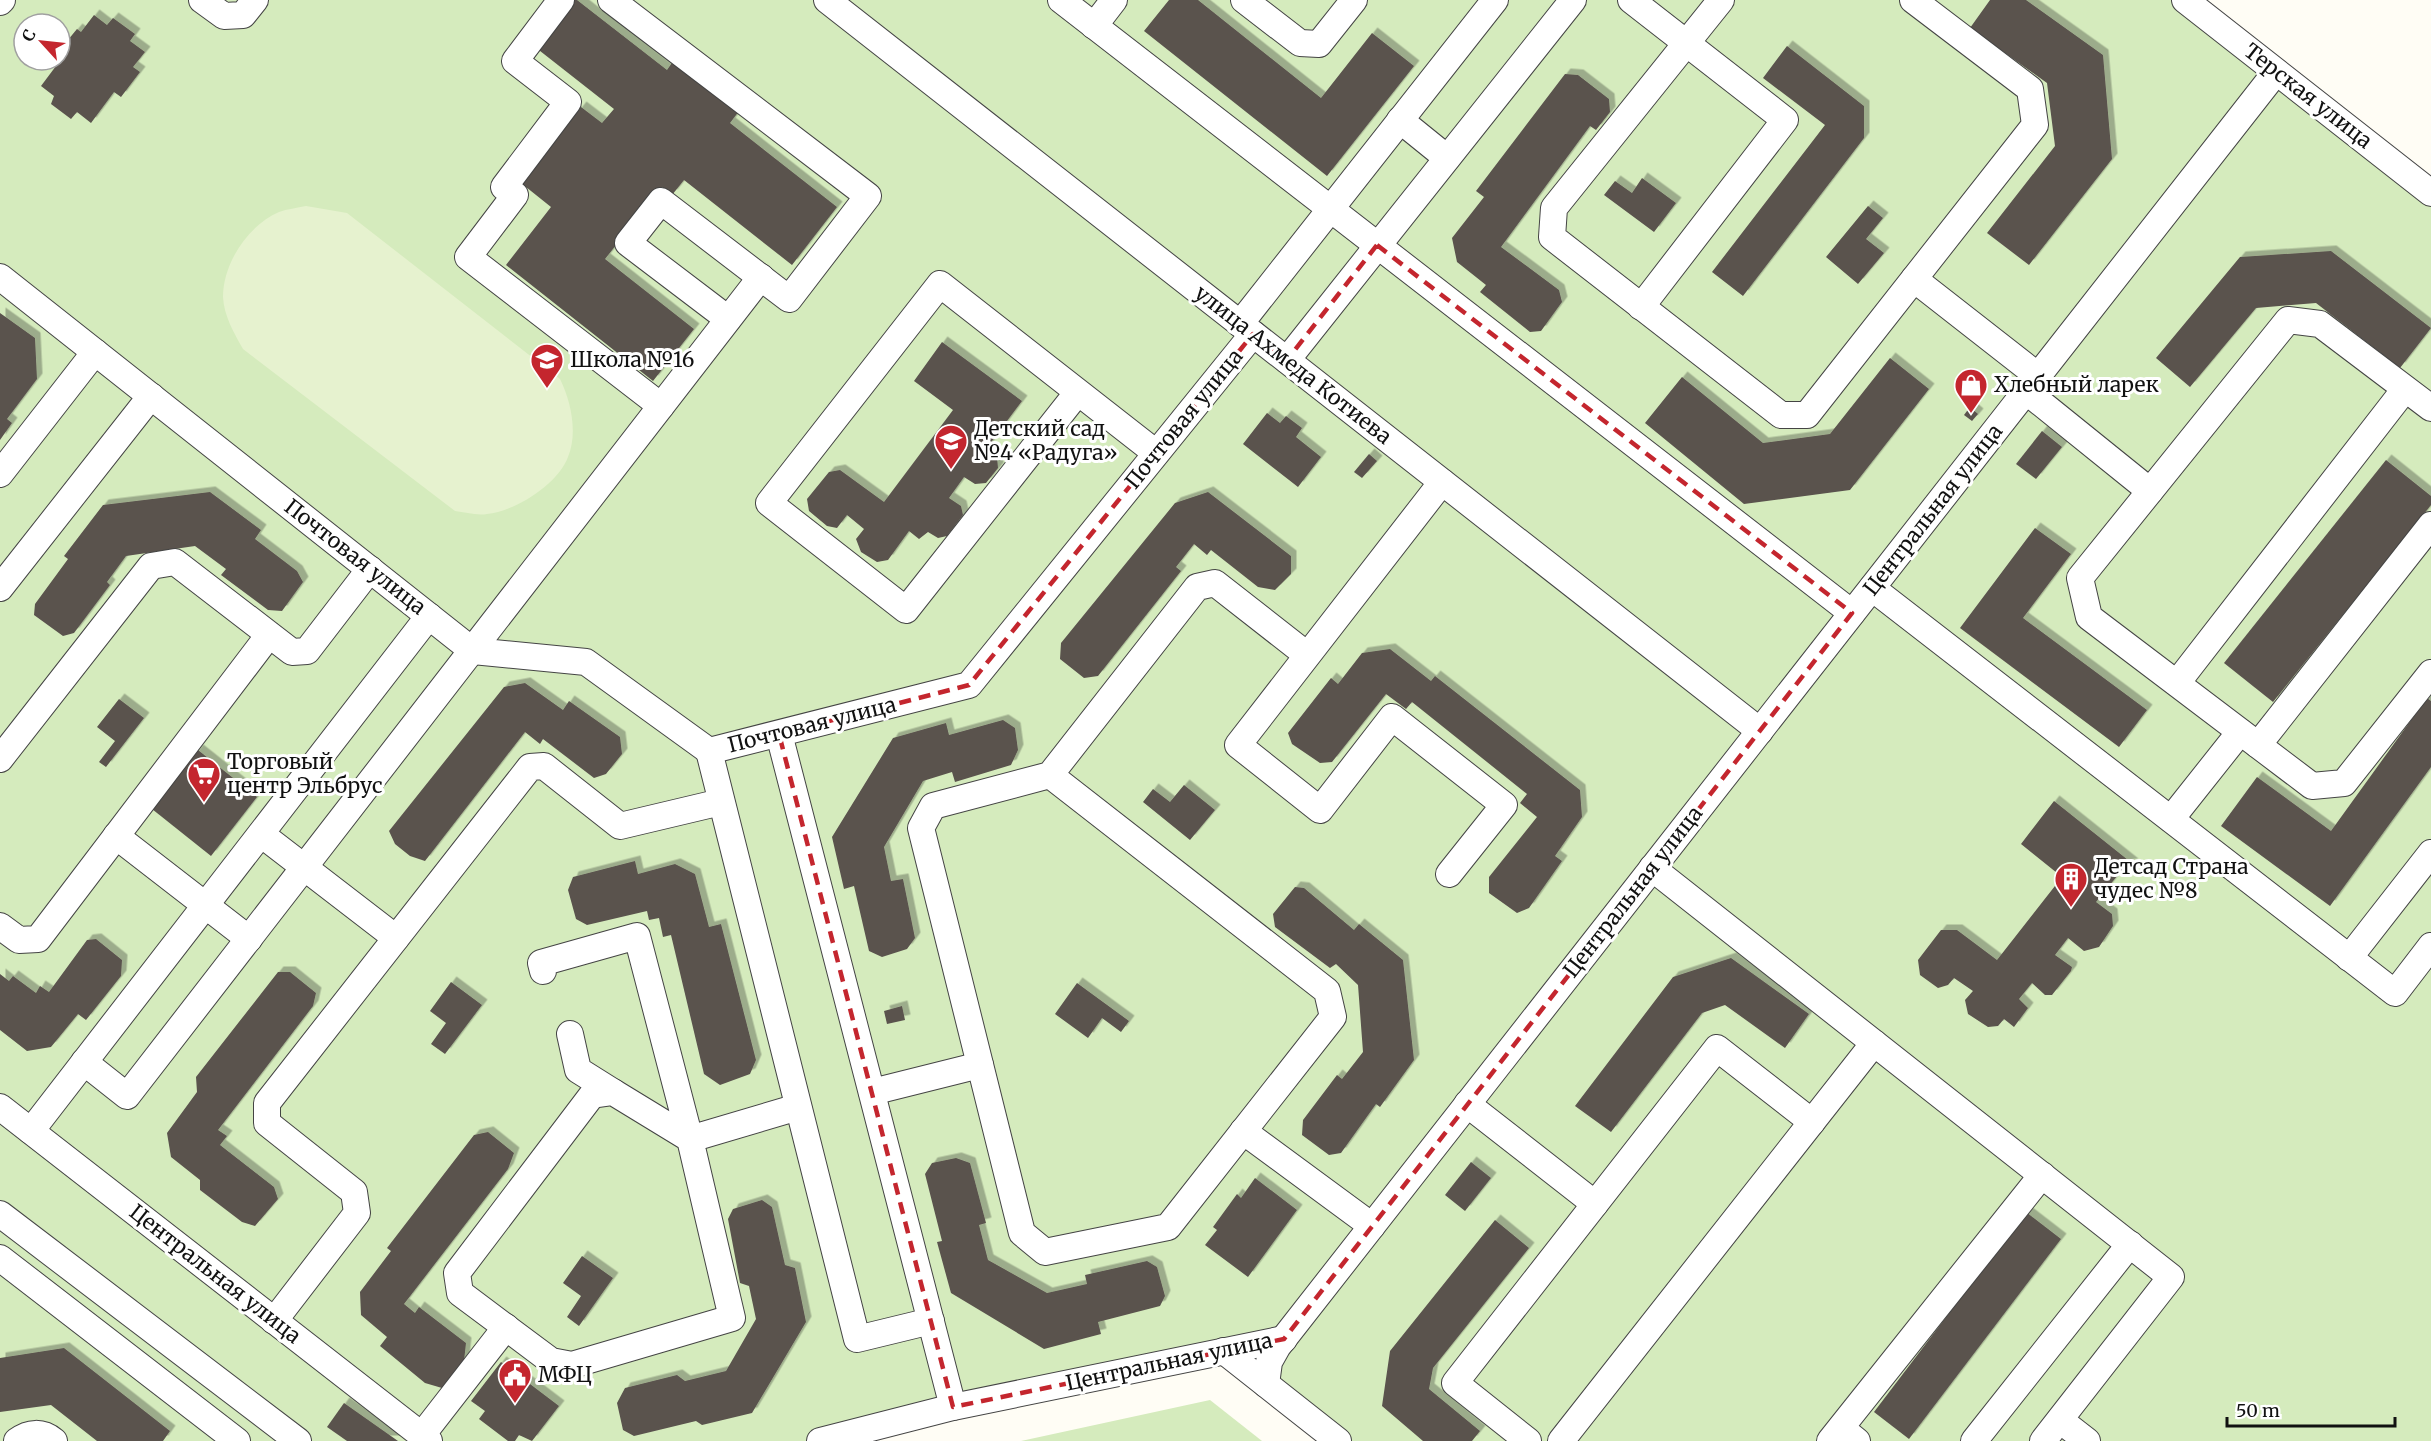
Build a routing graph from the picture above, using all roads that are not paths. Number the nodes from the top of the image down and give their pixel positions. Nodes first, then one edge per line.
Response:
1 (202, 0) edge
2 (255, 0) edge
3 (561, 0) edge
4 (611, 0) edge
5 (1061, 0) edge
6 (1114, 0) edge
7 (1245, 0) edge
8 (1354, 0) edge
9 (1495, 0) edge
10 (1573, 0) edge
11 (1631, 0) edge
12 (1720, 0) edge
13 (1913, 0) edge
14 (2185, 0) edge
15 (835, 3) edge
16 (1094, 26) junction
17 (1686, 43) junction
18 (2276, 72) junction
19 (1400, 120) junction
20 (1447, 158) junction
21 (2431, 193) edge
22 (1330, 209) junction
23 (1377, 245) junction
24 (0, 277) edge
25 (761, 277) junction
26 (1914, 279) junction
27 (1641, 307) junction
28 (728, 320) junction
29 (1247, 329) junction
30 (95, 352) junction
31 (1287, 360) junction
32 (2032, 384) junction
33 (2405, 389) junction
34 (1078, 392) junction
35 (151, 396) junction
36 (662, 406) junction
37 (2431, 408) edge
38 (1156, 453) junction
39 (0, 474) edge
40 (1442, 482) junction
41 (2150, 491) junction
42 (2431, 525) edge
43 (370, 569) junction
44 (0, 588) edge
45 (1872, 588) junction
46 (1852, 614) junction
47 (429, 616) junction
48 (269, 635) junction
49 (473, 651) junction
50 (1307, 655) junction
51 (2431, 673) edge
52 (2177, 683) junction
53 (1760, 731) junction
54 (779, 734) junction
55 (2249, 738) junction
56 (709, 751) junction
57 (0, 758) edge
58 (1050, 775) junction
59 (721, 802) junction
60 (2171, 819) junction
61 (261, 834) junction
62 (116, 836) junction
63 (2431, 853) edge
64 (304, 867) junction
65 (1652, 868) junction
66 (1449, 874) dead end
67 (206, 905) junction
68 (0, 926) edge
69 (396, 938) junction
70 (249, 939) junction
71 (2431, 946) edge
72 (2349, 958) junction
73 (543, 971) dead end
74 (570, 1034) dead end
75 (1874, 1043) junction
76 (84, 1062) junction
77 (980, 1065) junction
78 (613, 1092) junction
79 (872, 1092) junction
80 (1467, 1104) junction
81 (0, 1107) edge
82 (798, 1107) junction
83 (1812, 1122) junction
84 (31, 1131) junction
85 (1244, 1131) junction
86 (690, 1139) junction
87 (2042, 1175) junction
88 (1595, 1204) junction
89 (0, 1214) edge
90 (1372, 1226) junction
91 (2130, 1244) junction
92 (0, 1258) edge
93 (274, 1321) junction
94 (931, 1321) junction
95 (506, 1327) junction
96 (1284, 1338) junction
97 (1224, 1351) junction
98 (1266, 1384) junction
99 (953, 1407) junction
100 (2060, 1420) junction
101 (1843, 1437) edge
102 (426, 1438) edge
103 (293, 1440) edge
104 (17, 1441) edge
105 (54, 1441) edge
106 (237, 1441) edge
107 (820, 1441) edge
108 (1338, 1441) edge
109 (1528, 1441) edge
110 (1561, 1441) edge
111 (1974, 1441) edge
112 (2043, 1441) edge
113 (2087, 1441) edge

1 - 2 street
3 - 36 street
4 - 25 street
5 - 16 street
6 - 16 street
7 - 8 street
9 - 19 street, Почтовая улица
10 - 20 street
11 - 17 street
12 - 17 street
13 - 26 street
14 - 18 street, Терская улица
15 - 29 street, улица Ахмеда Котиева
16 - 22 street
17 - 27 street
17 - 27 street
18 - 21 street, Терская улица
18 - 32 street, Центральная улица
19 - 20 street
19 - 22 street, Почтовая улица
20 - 23 street
22 - 23 street
22 - 29 street, Почтовая улица
23 - 31 street
23 - 46 street
24 - 30 street, Почтовая улица
25 - 28 street
25 - 28 street
26 - 27 street
26 - 32 street
28 - 36 street
29 - 31 street, улица Ахмеда Котиева
29 - 38 street, Почтовая улица
30 - 35 street, Почтовая улица
30 - 39 street
31 - 40 street, улица Ахмеда Котиева
32 - 41 street
32 - 45 street, Центральная улица
33 - 37 street
33 - 41 street
33 - 52 street
34 - 34 street
34 - 38 street
35 - 43 street, Почтовая улица
35 - 44 street
36 - 49 street
38 - 54 street, Почтовая улица
40 - 50 street
40 - 53 street, улица Ахмеда Котиева
41 - 52 street
42 - 55 street
43 - 47 street, Почтовая улица
43 - 48 street
45 - 46 street, Центральная улица
45 - 60 street
46 - 53 street, Центральная улица
47 - 49 street, Почтовая улица
47 - 61 street
48 - 57 street
48 - 62 street
49 - 56 street, Почтовая улица
49 - 64 street
50 - 58 street
50 - 66 street
51 - 55 street
52 - 55 street
53 - 65 street, Центральная улица
54 - 56 street, Почтовая улица
54 - 79 street
55 - 60 street
56 - 59 street
58 - 77 street
58 - 85 street
59 - 69 street
59 - 82 street
60 - 72 street
61 - 64 street
61 - 67 street
62 - 67 street
62 - 68 street
63 - 72 street
64 - 69 street
64 - 70 street
65 - 75 street
65 - 80 street, Центральная улица
67 - 70 street
67 - 76 street
69 - 93 street
70 - 76 street
71 - 72 street
73 - 86 street
74 - 78 street
75 - 83 street
75 - 87 street
76 - 84 street
77 - 79 street
77 - 85 street
78 - 86 street
78 - 95 street
79 - 94 street
80 - 88 street
80 - 90 street, Центральная улица
81 - 84 street, Центральная улица
82 - 86 street
82 - 94 street
83 - 88 street
83 - 110 street
84 - 93 street, Центральная улица
85 - 90 street
86 - 95 street
87 - 91 street
87 - 101 street
88 - 109 street
89 - 103 street
90 - 96 street, Центральная улица
91 - 100 street
91 - 111 street
92 - 106 street
93 - 102 street, Центральная улица
94 - 99 street
95 - 102 street
96 - 97 street, Центральная улица
96 - 98 street
97 - 98 street
97 - 99 street, Центральная улица
98 - 108 street
99 - 107 street, Центральная улица
100 - 112 street
100 - 113 street
104 - 105 street

